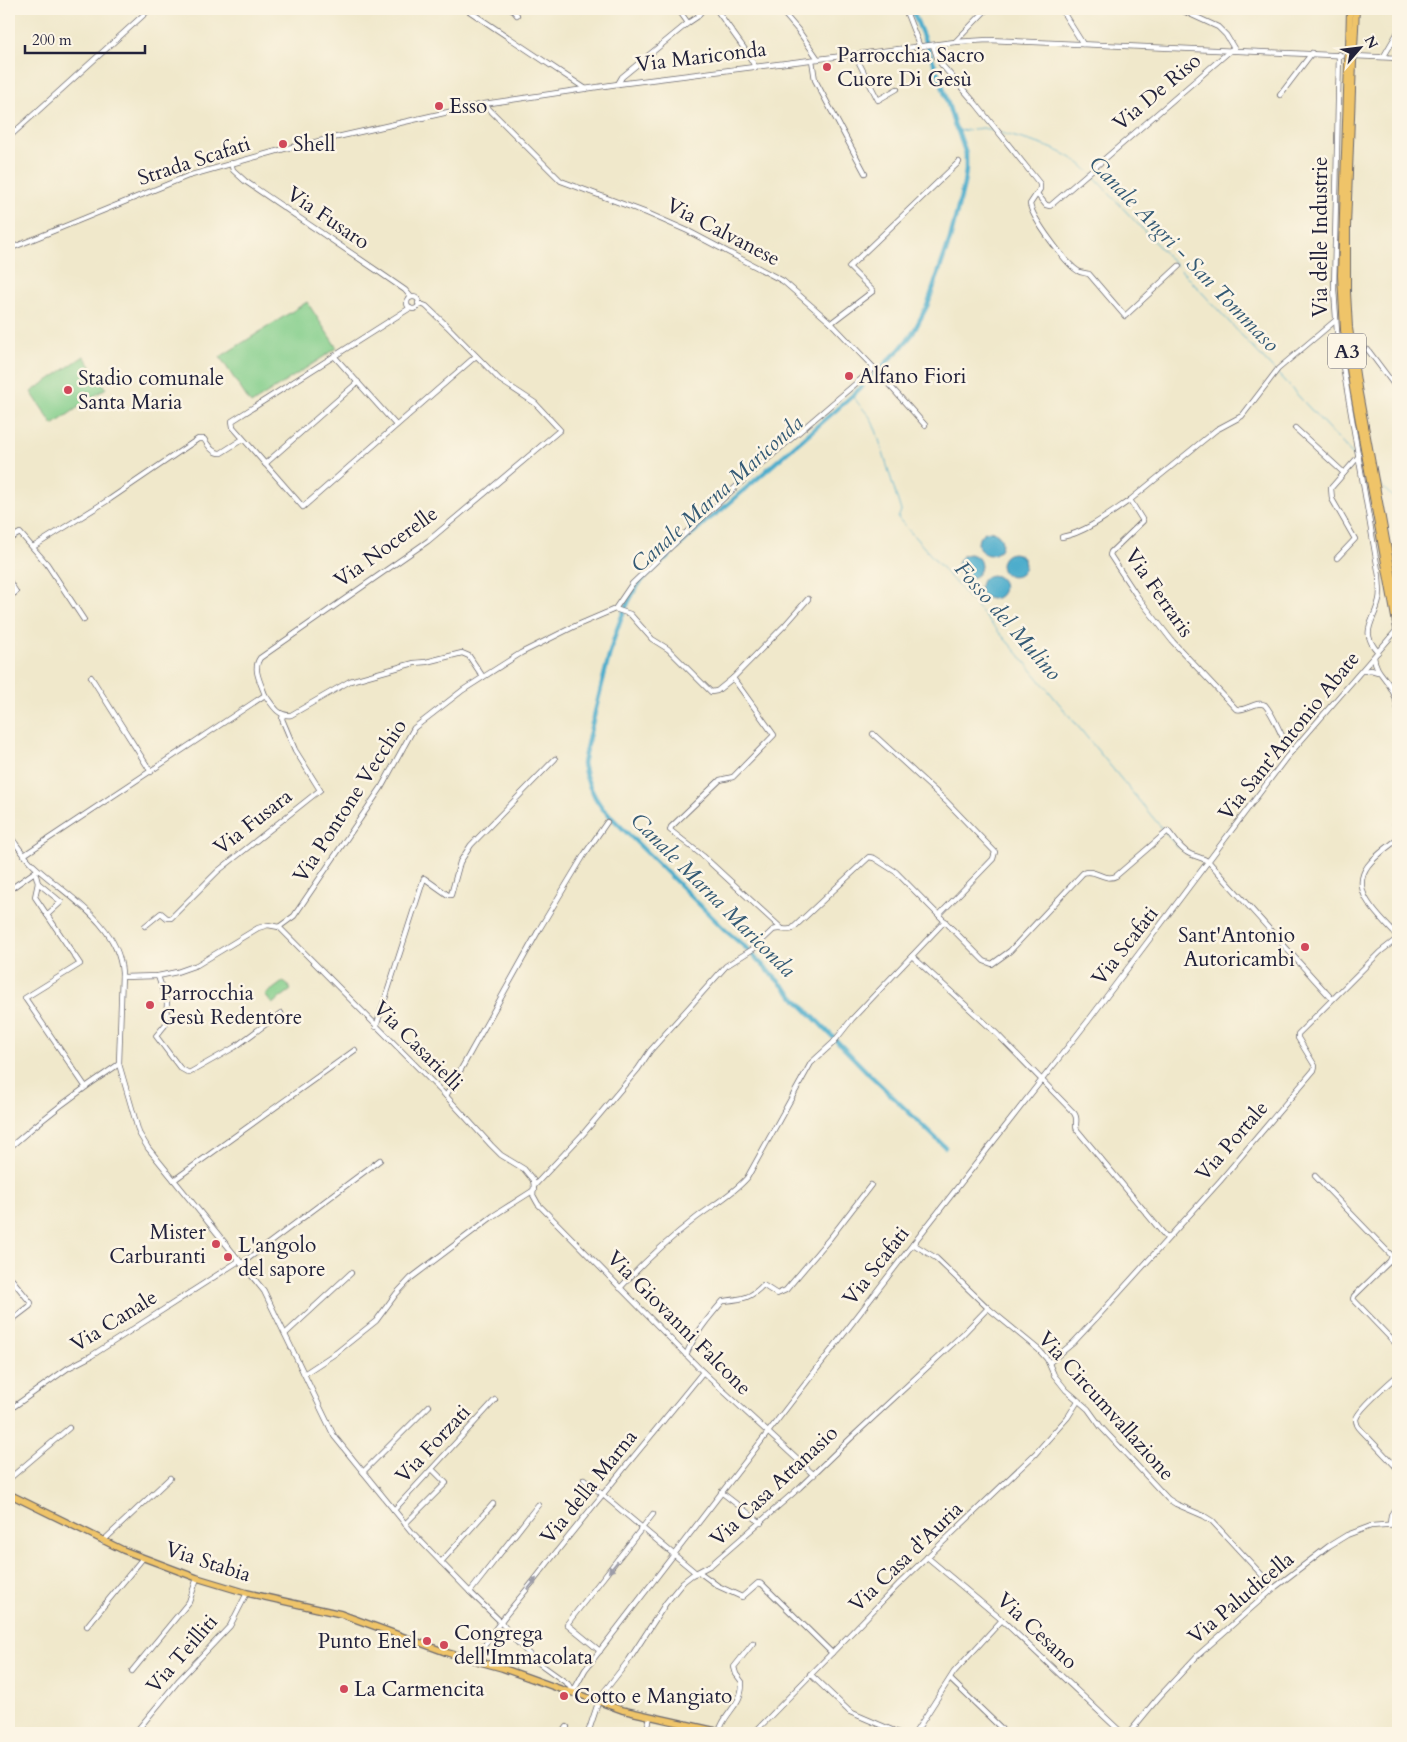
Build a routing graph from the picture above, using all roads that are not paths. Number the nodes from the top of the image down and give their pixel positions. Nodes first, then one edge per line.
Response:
1 (150, 9) edge
2 (466, 9) edge
3 (512, 9) edge
4 (678, 9) edge
5 (704, 9) edge
6 (716, 9) edge
7 (780, 9) edge
8 (905, 9) edge
9 (987, 9) edge
10 (1062, 9) edge
11 (1179, 9) edge
12 (1350, 9) edge
13 (1356, 9) edge
14 (517, 15) dead end
15 (688, 23) junction
16 (1398, 32) edge
17 (955, 42) junction
18 (1082, 44) junction
19 (931, 45) junction
20 (921, 46) junction
21 (1351, 47) junction
22 (1233, 50) junction
23 (1312, 53) junction
24 (1339, 54) junction
25 (855, 55) junction
26 (1384, 56) junction
27 (1398, 58) edge
28 (815, 60) junction
29 (1351, 62) junction
30 (756, 68) junction
31 (618, 84) junction
32 (586, 89) junction
33 (897, 89) dead end
34 (1280, 95) dead end
35 (484, 104) junction
36 (9, 137) edge
37 (959, 162) dead end
38 (231, 163) junction
39 (865, 173) dead end
40 (1036, 194) junction
41 (9, 249) edge
42 (1178, 267) dead end
43 (411, 297) junction
44 (418, 303) junction
45 (410, 308) junction
46 (1336, 320) junction
47 (831, 323) junction
48 (1368, 350) dead end
49 (334, 356) junction
50 (476, 356) junction
51 (875, 369) junction
52 (358, 382) junction
53 (1398, 390) edge
54 (396, 425) junction
55 (925, 425) dead end
56 (1295, 428) dead end
57 (558, 433) joint
58 (243, 439) junction
59 (1359, 456) junction
60 (265, 464) junction
61 (1344, 473) junction
62 (1130, 500) junction
63 (1062, 537) dead end
64 (9, 539) edge
65 (33, 547) junction
66 (1337, 558) dead end
67 (9, 581) edge
68 (9, 597) edge
69 (808, 599) dead end
70 (1398, 606) edge
71 (617, 610) junction
72 (84, 620) dead end
73 (1396, 633) edge
74 (1378, 652) junction
75 (1374, 657) junction
76 (1369, 663) junction
77 (1376, 670) junction
78 (1362, 671) junction
79 (91, 677) dead end
80 (483, 677) junction
81 (733, 678) junction
82 (265, 695) junction
83 (1398, 710) edge
84 (283, 715) junction
85 (873, 734) dead end
86 (1292, 751) junction
87 (555, 759) dead end
88 (151, 772) junction
89 (607, 822) dead end
90 (9, 835) edge
91 (1398, 839) edge
92 (24, 855) junction
93 (1209, 862) junction
94 (37, 870) junction
95 (38, 883) junction
96 (9, 890) edge
97 (47, 915) junction
98 (939, 915) junction
99 (945, 921) junction
100 (144, 926) dead end
101 (279, 927) junction
102 (782, 929) junction
103 (1398, 937) edge
104 (912, 956) junction
105 (158, 976) junction
106 (122, 978) junction
107 (1332, 1000) junction
108 (281, 1013) dead end
109 (376, 1027) junction
110 (355, 1050) dead end
111 (119, 1064) junction
112 (1042, 1078) junction
113 (85, 1086) junction
114 (446, 1096) junction
115 (9, 1148) edge
116 (380, 1160) dead end
117 (1315, 1176) dead end
118 (174, 1180) junction
119 (871, 1185) dead end
120 (534, 1188) junction
121 (1167, 1238) junction
122 (913, 1244) junction
123 (240, 1262) junction
124 (350, 1273) dead end
125 (9, 1276) edge
126 (620, 1288) junction
127 (988, 1308) junction
128 (9, 1322) edge
129 (285, 1334) junction
130 (1398, 1346) edge
131 (686, 1355) junction
132 (1049, 1363) junction
133 (702, 1372) junction
134 (304, 1374) junction
135 (1398, 1375) edge
136 (495, 1400) dead end
137 (1078, 1401) junction
138 (429, 1406) dead end
139 (9, 1410) edge
140 (68, 1428) dead end
141 (766, 1433) junction
142 (432, 1469) junction
143 (1398, 1469) edge
144 (363, 1472) junction
145 (814, 1475) junction
146 (170, 1478) dead end
147 (9, 1479) edge
148 (584, 1479) dead end
149 (721, 1492) junction
150 (9, 1494) edge
151 (601, 1494) junction
152 (493, 1504) dead end
153 (1398, 1504) edge
154 (538, 1505) dead end
155 (394, 1510) junction
156 (653, 1514) dead end
157 (761, 1523) junction
158 (406, 1524) junction
159 (1390, 1524) junction
160 (1398, 1524) edge
161 (642, 1528) junction
162 (103, 1541) junction
163 (673, 1555) junction
164 (927, 1557) junction
165 (143, 1558) junction
166 (441, 1562) junction
167 (698, 1573) junction
168 (197, 1578) junction
169 (1274, 1588) junction
170 (470, 1592) junction
171 (247, 1594) junction
172 (1002, 1620) junction
173 (500, 1621) junction
174 (87, 1626) dead end
175 (753, 1643) dead end
176 (600, 1651) junction
177 (832, 1653) junction
178 (477, 1661) junction
179 (132, 1671) dead end
180 (810, 1674) junction
181 (950, 1679) junction
182 (573, 1692) junction
183 (598, 1701) junction
184 (650, 1717) junction
185 (567, 1727) dead end
186 (135, 1733) edge
187 (563, 1733) edge
188 (588, 1733) edge
189 (646, 1733) edge
190 (722, 1733) edge
191 (754, 1733) edge
192 (899, 1733) edge
193 (914, 1733) edge
194 (1004, 1733) edge
195 (1122, 1733) edge
196 (1129, 1733) edge

1 - 36 street
2 - 32 street
3 - 14 street
4 - 15 street
5 - 15 street
6 - 30 street
7 - 28 street
8 - 20 street
9 - 17 street
10 - 18 street
11 - 22 street
12 - 21 highway, A3
13 - 21 highway, A3
15 - 31 street
16 - 26 street
17 - 18 street, Via Mariconda
17 - 19 street, Via Mariconda
18 - 22 street, Via Mariconda
19 - 20 street, Via Mariconda
19 - 40 street
20 - 25 street, Via Mariconda
21 - 29 highway, A3, bridge
22 - 23 street, Via Mariconda
22 - 40 street, Via De Riso
23 - 24 street, Via Mariconda
23 - 34 street
24 - 26 street, Via Mariconda
24 - 46 street, Via delle Industrie
25 - 28 street, Via Mariconda
25 - 33 street
26 - 27 street, Via Mariconda
28 - 30 street, Via Mariconda
28 - 39 street
29 - 70 highway, A3
29 - 73 highway, A3
30 - 31 street, Via Mariconda
31 - 32 street, Via Mariconda
32 - 35 street, Via Mariconda
35 - 38 street, Strada Scafati
35 - 47 street, Via Calvanese
37 - 47 street
38 - 41 street, Strada Scafati
38 - 43 street, Via Fusaro
40 - 42 street
43 - 44 street, Via Fusaro
43 - 45 street
44 - 45 street
44 - 50 street, Via Fusaro
45 - 49 street
46 - 59 street, Via delle Industrie
46 - 62 street
47 - 51 street, Via Calvanese
48 - 53 street
49 - 52 street
49 - 58 street
50 - 54 street
50 - 57 street, Via Fusaro
51 - 55 street, Via Calvanese
51 - 71 street
52 - 54 street
52 - 60 street
54 - 60 street
56 - 61 street
57 - 82 street, Via Nocerelle
58 - 60 street
58 - 65 street
59 - 61 street
59 - 74 street, Via delle Industrie
61 - 66 street
62 - 63 street
62 - 86 street, Via Ferraris
64 - 65 street
65 - 72 street
67 - 68 street
69 - 81 street
71 - 80 street, Via Pontone Vecchio
71 - 81 street
73 - 74 street, Via Sant'Antonio Abate
74 - 75 street, Via Sant'Antonio Abate
75 - 76 street, Via Sant'Antonio Abate
75 - 77 street
76 - 77 street
76 - 78 street, Via Sant'Antonio Abate
77 - 78 street
77 - 83 street
78 - 86 street, Via Sant'Antonio Abate
79 - 88 street
80 - 84 street
80 - 101 street, Via Pontone Vecchio
81 - 102 street
82 - 84 street, Via Nocerelle
82 - 88 street
84 - 100 street, Via Fusara
85 - 98 street
86 - 93 street, Via Sant'Antonio Abate
87 - 109 street
88 - 92 street
89 - 114 street
90 - 92 street
91 - 103 street
92 - 94 street
93 - 99 street
93 - 107 street
93 - 112 street, Via Scafati
94 - 95 street
94 - 96 street
94 - 106 street
95 - 97 street
95 - 97 street
97 - 113 street
98 - 99 street
98 - 102 street
99 - 104 street
101 - 105 street
101 - 109 street, Via Casarielli
102 - 120 street
103 - 107 street, Via Portale
104 - 112 street
104 - 126 street
105 - 106 street
105 - 108 street
106 - 111 street
107 - 121 street, Via Portale
109 - 114 street, Via Casarielli
110 - 118 street
111 - 113 street
111 - 118 street
112 - 121 street
112 - 122 street, Via Scafati
113 - 115 street
114 - 120 street, Via Casarielli
116 - 123 street, Via Canale
117 - 130 street
118 - 123 street
119 - 131 street
120 - 126 street, Via Giovanni Falcone
120 - 134 street
121 - 132 street, Via Portale
122 - 127 street, Via Circumvallazione
122 - 141 street, Via Scafati
123 - 129 street
123 - 139 street, Via Canale
124 - 129 street
125 - 128 street
126 - 131 street, Via Giovanni Falcone
127 - 132 street, Via Circumvallazione
127 - 145 street, Via Casa Attanasio
129 - 134 street
131 - 133 street, Via Giovanni Falcone
132 - 137 street, Via Circumvallazione
133 - 141 street, Via Giovanni Falcone
133 - 151 street, Via della Marna
134 - 144 street
135 - 143 street
136 - 142 street, Via Forzati
137 - 164 street, Via Casa d'Auria
137 - 169 street, Via Circumvallazione
138 - 144 street
140 - 147 street
141 - 145 street, Via Giovanni Falcone
141 - 149 street, Via Scafati
142 - 155 street, Via Forzati
142 - 158 street
144 - 155 street
145 - 157 street, Via Casa Attanasio
146 - 162 street
148 - 151 street
149 - 157 street
149 - 163 street, Via Scafati
150 - 162 main road, Via Stabia
151 - 161 street
173 -> 151 street, Via della Marna
152 - 166 street
153 - 159 street
154 - 170 street
155 - 158 street
156 - 161 street
157 - 167 street, Via Casa Attanasio
158 - 166 street
159 - 160 street, Via Paludicella
159 - 169 street, Via Paludicella
161 - 163 street
161 -> 176 street
162 - 165 main road, Via Stabia
163 - 167 street
163 - 176 street, Via Scafati
164 - 172 street, Via Cesano
164 - 177 street, Via Casa d'Auria
165 - 168 main road, Via Stabia
165 - 174 street
166 - 170 street
167 - 177 street
167 - 183 street, Via Casa Attanasio
168 - 171 main road, Via Stabia
168 - 179 street
169 - 196 street, Via Paludicella
170 - 173 street
171 - 178 main road, Via Stabia
171 - 186 street, Via Teilliti
172 - 181 street
172 - 195 street, Via Cesano
173 - 178 street, Via della Marna
173 - 182 street
175 - 190 street
176 - 182 street, Via Scafati
177 - 180 street, Via Casa d'Auria
178 - 182 main road, Via Stabia
180 - 191 street, Via Casa d'Auria
180 - 192 street
181 - 193 street
181 - 194 street
182 - 183 main road, Via Stabia
183 - 184 main road, Via Stabia
183 - 188 street
184 - 189 street
184 - 190 main road, Via Stabia
185 - 187 street

